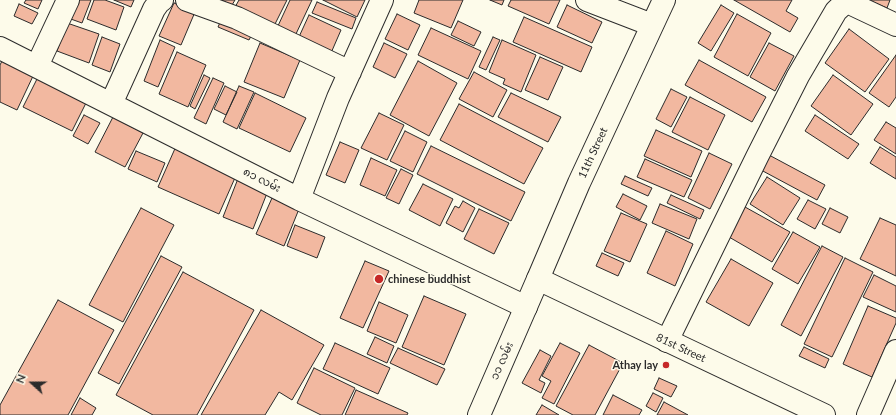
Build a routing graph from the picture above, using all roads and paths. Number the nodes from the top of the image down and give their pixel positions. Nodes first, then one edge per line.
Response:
1 (68, 0) edge
2 (162, 0) edge
3 (187, 0) edge
4 (382, 0) edge
5 (586, 0) edge
6 (664, 0) edge
7 (846, 1) edge
8 (213, 5) edge
9 (896, 24) edge
10 (652, 25) junction
11 (0, 48) edge
12 (37, 66) junction
13 (350, 72) junction
14 (112, 104) junction
15 (299, 199) junction
16 (538, 279) junction
17 (526, 307) junction
18 (667, 341) junction
19 (896, 351) edge
20 (479, 415) edge
21 (824, 415) edge
22 (868, 415) edge

1 - 12 street
2 - 14 street
3 - 8 street
4 - 13 street
5 - 10 street
6 - 10 street, 11th Street
7 - 9 street
7 - 18 street
8 - 13 street
10 - 16 street, 11th Street
11 - 12 street, ၈၁ လမ်း
12 - 14 street, ၈၁ လမ်း
13 - 15 street
14 - 15 street, ၈၁ လမ်း
15 - 17 street, ၈၁ လမ်း
16 - 17 street, 11th Street
16 - 18 street, 81st Street
17 - 20 street, ၁၁ လမ်း
18 - 21 street, 81st Street
19 - 22 street

